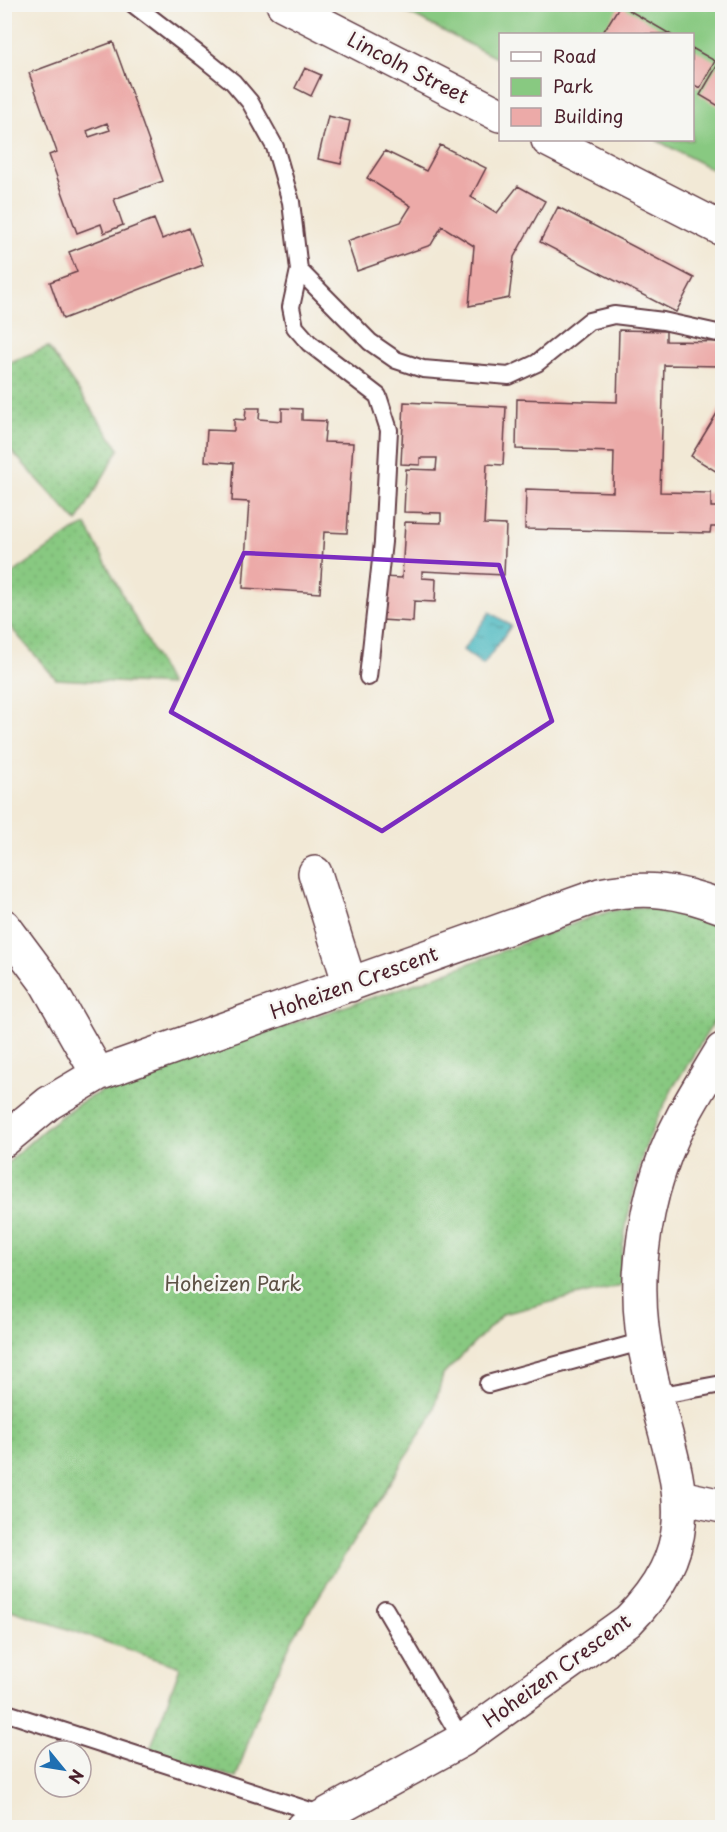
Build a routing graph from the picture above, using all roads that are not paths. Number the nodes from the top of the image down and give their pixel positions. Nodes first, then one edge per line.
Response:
1 (134, 4) edge
2 (283, 4) edge
3 (499, 114) edge
4 (550, 141) edge
5 (723, 229) edge
6 (299, 270) junction
7 (723, 334) edge
8 (368, 677) dead end
9 (315, 873) dead end
10 (723, 908) edge
11 (4, 926) edge
12 (350, 984) junction
13 (723, 1050) edge
14 (98, 1074) junction
15 (4, 1140) edge
16 (644, 1341) junction
17 (488, 1384) dead end
18 (723, 1384) edge
19 (657, 1396) junction
20 (680, 1497) junction
21 (723, 1506) edge
22 (385, 1609) dead end
23 (4, 1712) edge
24 (462, 1740) junction
25 (313, 1821) edge

1 - 6 lane
2 - 3 street, Lincoln Street
4 - 5 street
6 - 7 lane
6 - 8 lane
9 - 12 street
10 - 12 street, Hoheizen Crescent
11 - 14 street
12 - 14 street, Hoheizen Crescent
13 - 16 street, Hoheizen Crescent
14 - 15 street, Hoheizen Crescent
16 - 17 lane
16 - 19 street, Hoheizen Crescent
18 - 19 lane
19 - 20 street, Hoheizen Crescent
20 - 21 street
20 - 24 street, Hoheizen Crescent
22 - 24 lane
23 - 25 lane
24 - 25 street, Hoheizen Crescent

